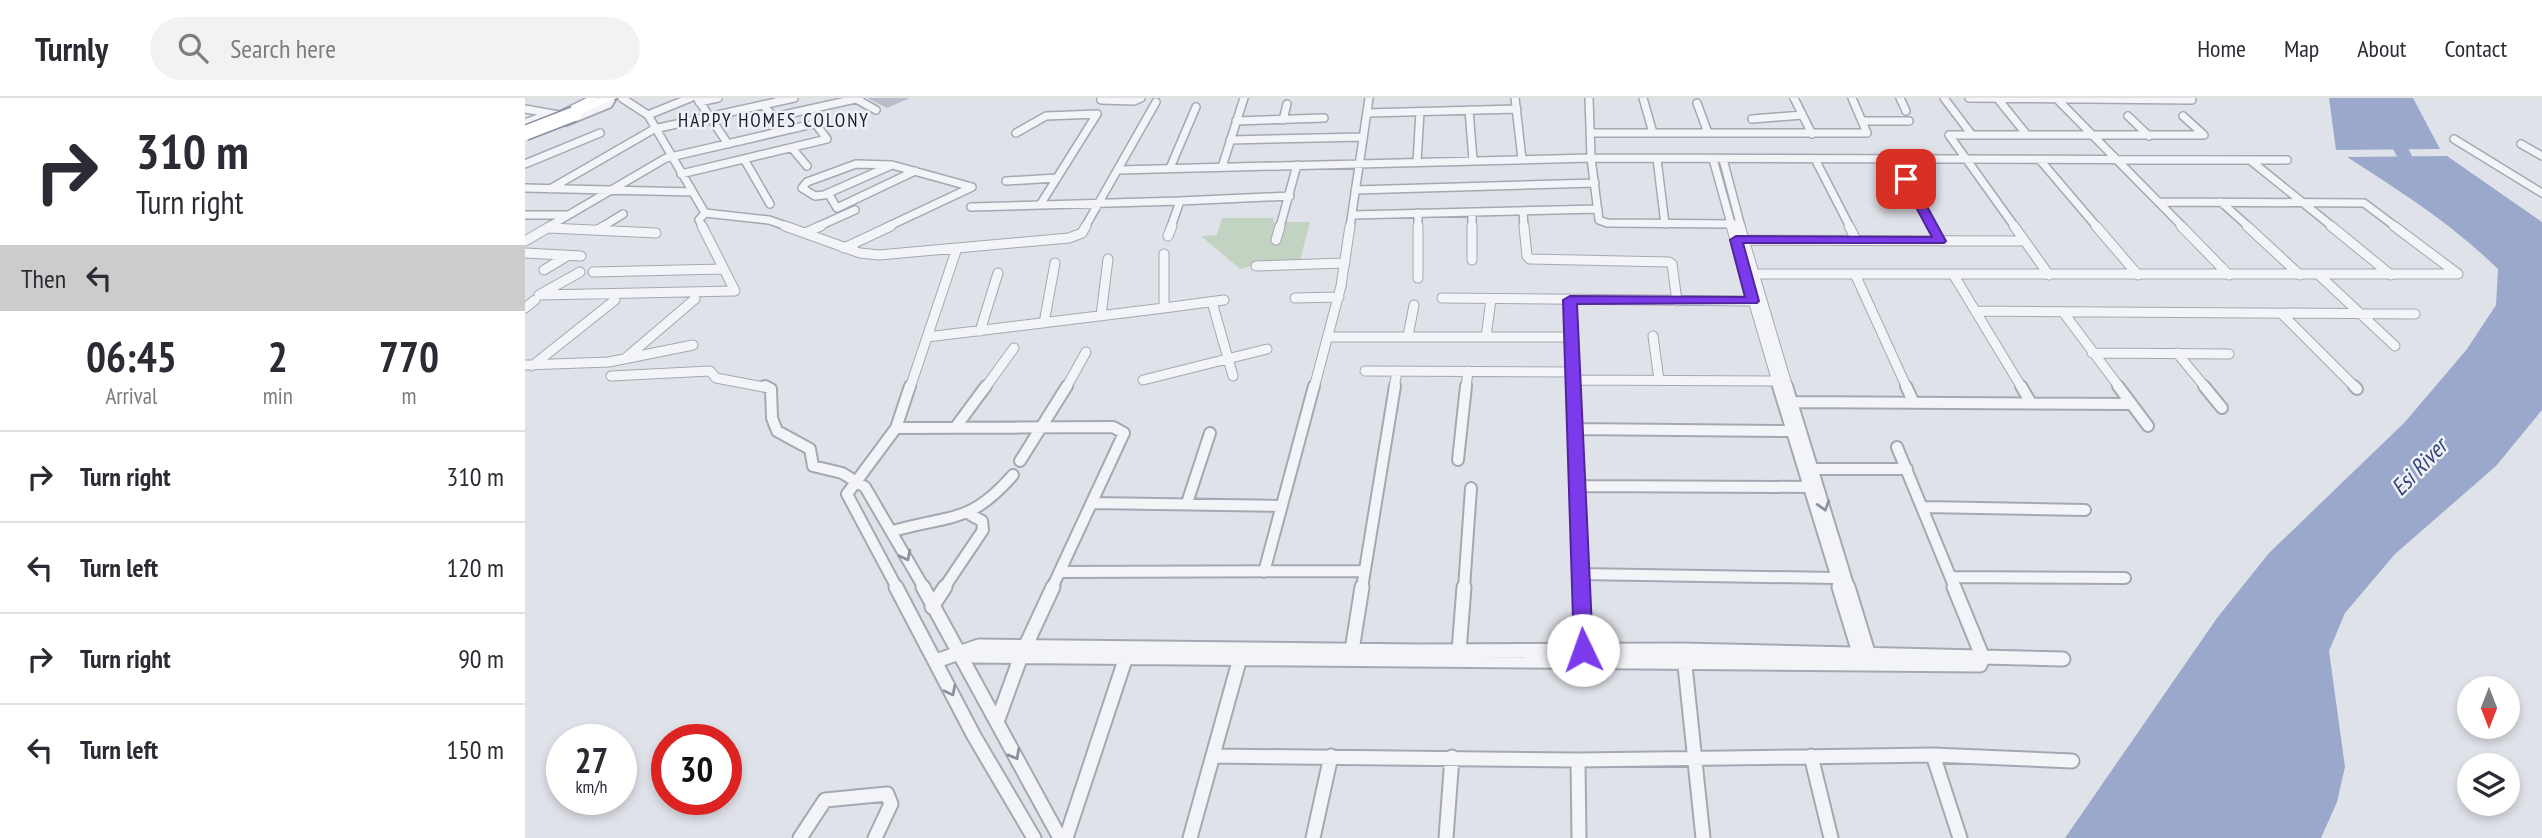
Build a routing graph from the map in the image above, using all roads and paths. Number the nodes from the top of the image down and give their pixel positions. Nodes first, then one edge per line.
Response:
1 (595, 98) edge
2 (612, 98) edge
3 (690, 98) edge
4 (718, 98) edge
5 (742, 98) edge
6 (794, 98) edge
7 (871, 98) edge
8 (1103, 98) edge
9 (1140, 98) edge
10 (1244, 98) edge
11 (1370, 98) edge
12 (1515, 98) edge
13 (1589, 98) edge
14 (1643, 98) edge
15 (1794, 98) edge
16 (1852, 98) edge
17 (1900, 98) edge
18 (1944, 98) edge
19 (1969, 98) edge
20 (2190, 98) edge
21 (1998, 99) edge
22 (2053, 99) edge
23 (2122, 99) edge
24 (698, 100) edge
25 (860, 100) edge
26 (1156, 102) dead end
27 (1697, 103) dead end
28 (1287, 104) dead end
29 (763, 105) junction
30 (1196, 107) dead end
31 (750, 108) junction
32 (525, 109) edge
33 (1517, 109) junction
34 (876, 110) dead end
35 (1469, 110) junction
36 (806, 111) junction
37 (1420, 111) junction
38 (1906, 111) dead end
39 (1367, 113) junction
40 (562, 114) junction
41 (647, 115) junction
42 (1803, 115) junction
43 (2128, 116) dead end
44 (2183, 116) dead end
45 (710, 117) junction
46 (1324, 118) dead end
47 (1752, 119) dead end
48 (1283, 120) junction
49 (1236, 121) junction
50 (1863, 121) junction
51 (1909, 121) dead end
52 (817, 123) junction
53 (654, 129) junction
54 (525, 130) edge
55 (600, 133) dead end
56 (1016, 133) dead end
57 (1592, 133) junction
58 (1653, 133) junction
59 (1708, 133) junction
60 (1812, 134) junction
61 (1972, 135) junction
62 (2027, 135) junction
63 (2090, 136) junction
64 (2149, 136) junction
65 (1363, 137) junction
66 (2454, 139) dead end
67 (1230, 140) junction
68 (728, 144) junction
69 (2521, 144) dead end
70 (792, 148) junction
71 (2542, 156) edge
72 (671, 157) junction
73 (1591, 158) junction
74 (744, 159) junction
75 (1522, 159) junction
76 (1657, 159) junction
77 (1718, 159) junction
78 (1815, 159) junction
79 (1895, 159) junction
80 (1966, 159) junction
81 (1473, 160) junction
82 (2040, 160) junction
83 (2114, 160) junction
84 (2250, 160) junction
85 (2287, 160) dead end
86 (1417, 162) junction
87 (525, 164) edge
88 (1358, 164) junction
89 (892, 165) junction
90 (1297, 165) junction
91 (807, 166) dead end
92 (1222, 167) junction
93 (1170, 168) junction
94 (1118, 170) junction
95 (915, 172) junction
96 (681, 174) junction
97 (1057, 178) junction
98 (1006, 181) dead end
99 (1595, 183) junction
100 (525, 188) edge
101 (550, 189) junction
102 (612, 190) junction
103 (1355, 190) junction
104 (692, 192) junction
105 (828, 193) junction
106 (2542, 193) edge
107 (1290, 196) junction
108 (1180, 201) junction
109 (2158, 202) junction
110 (2221, 202) junction
111 (2304, 203) junction
112 (771, 204) dead end
113 (1100, 204) junction
114 (1040, 205) junction
115 (971, 207) dead end
116 (855, 209) dead end
117 (1598, 209) junction
118 (1523, 211) junction
119 (1472, 212) junction
120 (705, 213) junction
121 (1418, 213) junction
122 (623, 214) dead end
123 (525, 215) edge
124 (570, 215) junction
125 (1353, 215) junction
126 (1665, 223) junction
127 (1735, 224) junction
128 (546, 228) junction
129 (597, 230) junction
130 (656, 233) dead end
131 (805, 233) junction
132 (1168, 236) dead end
133 (1276, 240) dead end
134 (1740, 240) junction
135 (1856, 240) junction
136 (1940, 241) junction
137 (2022, 241) junction
138 (525, 242) edge
139 (844, 248) junction
140 (957, 248) junction
141 (525, 253) edge
142 (1164, 254) dead end
143 (568, 256) junction
144 (581, 256) dead end
145 (1108, 259) dead end
146 (1472, 260) dead end
147 (1055, 263) dead end
148 (1345, 263) junction
149 (1256, 267) dead end
150 (723, 269) junction
151 (544, 270) dead end
152 (580, 272) dead end
153 (593, 272) dead end
154 (998, 273) dead end
155 (1749, 274) junction
156 (1855, 274) junction
157 (1953, 275) junction
158 (2049, 275) junction
159 (2138, 275) junction
160 (2229, 275) junction
161 (2300, 275) junction
162 (2319, 275) junction
163 (2391, 275) junction
164 (1418, 278) dead end
165 (1339, 297) junction
166 (1295, 298) dead end
167 (695, 299) dead end
168 (1442, 299) dead end
169 (1491, 299) junction
170 (535, 300) dead end
171 (615, 300) dead end
172 (1224, 300) dead end
173 (1570, 300) junction
174 (1677, 301) junction
175 (1752, 301) junction
176 (1212, 302) junction
177 (1414, 305) dead end
178 (525, 308) edge
179 (1164, 308) junction
180 (1975, 311) junction
181 (2063, 312) junction
182 (2281, 313) junction
183 (2360, 314) junction
184 (2416, 314) dead end
185 (1101, 316) junction
186 (1044, 323) junction
187 (980, 331) junction
188 (1408, 336) junction
189 (1653, 336) dead end
190 (927, 337) junction
191 (1330, 337) junction
192 (1486, 337) junction
193 (1571, 337) junction
194 (693, 345) dead end
195 (2395, 346) dead end
196 (1014, 348) dead end
197 (1267, 349) dead end
198 (1086, 352) dead end
199 (2092, 353) junction
200 (2177, 353) junction
201 (2229, 354) dead end
202 (625, 359) junction
203 (1228, 359) junction
204 (528, 367) edge
205 (1365, 371) dead end
206 (1397, 371) junction
207 (1468, 372) junction
208 (611, 376) dead end
209 (1233, 376) dead end
210 (1573, 376) junction
211 (1143, 380) dead end
212 (1659, 380) junction
213 (1776, 381) junction
214 (2357, 389) dead end
215 (1787, 402) junction
216 (1914, 403) junction
217 (2031, 403) junction
218 (2131, 404) junction
219 (2222, 408) dead end
220 (2148, 426) dead end
221 (1044, 427) junction
222 (896, 428) junction
223 (955, 428) junction
224 (1575, 429) junction
225 (1791, 431) junction
226 (1210, 433) dead end
227 (1897, 447) dead end
228 (1458, 460) dead end
229 (1020, 461) dead end
230 (1813, 469) junction
231 (1907, 469) junction
232 (1013, 475) dead end
233 (855, 480) junction
234 (1577, 486) junction
235 (1808, 487) junction
236 (1471, 488) dead end
237 (1092, 503) junction
238 (1187, 503) junction
239 (1280, 506) junction
240 (1924, 507) junction
241 (2085, 510) dead end
242 (971, 515) junction
243 (893, 531) junction
244 (1364, 571) junction
245 (1060, 572) junction
246 (1264, 572) junction
247 (1580, 574) junction
248 (1952, 577) junction
249 (1835, 578) junction
250 (2125, 578) dead end
251 (932, 607) junction
252 (1352, 650) junction
253 (1583, 650) junction
254 (1459, 651) junction
255 (964, 652) junction
256 (1023, 652) junction
257 (1684, 655) junction
258 (1126, 657) junction
259 (1240, 658) junction
260 (1865, 658) junction
261 (1983, 658) junction
262 (2063, 659) dead end
263 (936, 661) junction
264 (997, 722) junction
265 (1933, 755) junction
266 (1213, 756) junction
267 (1811, 756) junction
268 (1331, 757) junction
269 (1452, 757) junction
270 (1695, 758) junction
271 (1578, 760) junction
272 (2072, 761) dead end
273 (800, 838) edge
274 (875, 838) edge
275 (1034, 838) edge
276 (1061, 838) edge
277 (1066, 838) edge
278 (1190, 838) edge
279 (1313, 838) edge
280 (1445, 838) edge
281 (1579, 838) edge
282 (1703, 838) edge
283 (1831, 838) edge
284 (1960, 838) edge

1 - 40 main road
2 - 40 highway
2 - 41 street
2 - 54 main road
3 - 41 street
4 - 24 street
5 - 31 street
6 - 29 street
7 - 25 street
8 - 9 street
10 - 49 street
11 - 39 street
12 - 33 street
13 - 57 street
14 - 58 street
15 - 42 street
16 - 50 street
17 - 38 street
18 - 61 street
19 - 21 street
20 - 23 street
21 - 22 street
21 - 62 street
22 - 23 street
22 - 63 street
24 - 45 street
25 - 34 street
25 - 36 street
26 - 94 street
27 - 59 street
28 - 48 street
29 - 31 street
29 - 36 street
30 - 93 street
31 - 45 street
32 - 40 street
33 - 35 street
33 - 75 street
35 - 37 street
35 - 81 street
36 - 52 street
37 - 39 street
37 - 86 street
39 - 65 street
40 - 54 highway, bridge
40 - 54 street
41 - 53 street
42 - 47 street
42 - 60 street
43 - 64 street
44 - 64 street
45 - 53 street
45 - 68 street
46 - 48 street
48 - 49 street
49 - 67 street
50 - 51 street
50 - 60 street
52 - 68 street
52 - 70 street
53 - 72 street
53 - 101 street
55 - 87 street
56 - 97 street
57 - 58 street
57 - 73 street
58 - 59 street
59 - 60 street
61 - 62 street
61 - 80 street
62 - 63 street
63 - 64 street
63 - 83 street
65 - 67 street
65 - 88 street
66 - 106 street
67 - 92 street
68 - 72 street
69 - 71 street
70 - 74 street
70 - 91 street
72 - 96 street
72 - 102 street
73 - 75 street
73 - 76 street
73 - 99 street
74 - 96 street
74 - 112 street
75 - 81 street
76 - 77 street
76 - 126 street
77 - 78 street
77 - 127 street
78 - 79 street
78 - 135 street
79 - 80 street
79 - 136 street
80 - 82 street
80 - 137 street
81 - 86 street
82 - 83 street
82 - 159 street
83 - 84 street
83 - 109 street
84 - 85 street
84 - 111 street
86 - 88 street
88 - 90 street
88 - 103 street
89 - 95 street
89 - 105 street
89 - 105 street
90 - 92 street
90 - 107 street
92 - 93 street
93 - 94 street
94 - 113 street
95 - 105 street
95 - 139 street
96 - 104 street
97 - 98 street
97 - 114 street
99 - 103 street
99 - 117 street
100 - 101 street
101 - 102 street
102 - 104 street
102 - 124 street
103 - 125 street
104 - 120 street
107 - 108 street
107 - 133 street
108 - 113 street
108 - 132 street
109 - 110 street
109 - 160 street
110 - 111 street
110 - 161 street
111 - 163 street
111 - 163 street
113 - 114 street
113 - 140 street
114 - 115 street
116 - 131 street
117 - 118 street
117 - 126 street
118 - 119 street
118 - 174 street
119 - 121 street
119 - 146 street
120 - 131 street
120 - 150 street
121 - 125 street
121 - 164 street
122 - 129 street
123 - 124 street
124 - 128 street
125 - 148 street
126 - 127 street
127 - 134 street
128 - 129 street
128 - 138 street
129 - 130 street
131 - 139 street
134 - 135 street
134 - 155 street
135 - 136 street
136 - 137 street
137 - 158 street
139 - 140 street
140 - 190 street
141 - 143 street
142 - 179 street
143 - 144 street
143 - 151 street
145 - 185 street
147 - 186 street
148 - 149 street
148 - 165 street
150 - 152 street
150 - 153 street
154 - 187 street
155 - 156 street
155 - 175 street
155 - 215 street
156 - 157 street
156 - 216 street
157 - 158 street
157 - 180 street
158 - 159 street
159 - 160 street
160 - 161 street
161 - 162 street
162 - 163 street
162 - 183 street
165 - 166 street
165 - 191 street
167 - 202 street
168 - 169 street
169 - 173 street
169 - 192 street
170 - 178 street
171 - 204 street
172 - 176 street
173 - 174 street
173 - 193 street
174 - 175 street
175 - 213 street
176 - 179 street
176 - 203 street
177 - 188 street
179 - 185 street
180 - 181 street
180 - 217 street
181 - 182 street
181 - 199 street
182 - 183 street
182 - 214 street
183 - 184 street
183 - 195 street
185 - 186 street
186 - 187 street
187 - 190 street
188 - 191 street
188 - 192 street
189 - 212 street
190 - 222 street
191 - 239 street
192 - 193 street
193 - 210 street
194 - 202 street
196 - 223 street
197 - 203 street
198 - 221 street
199 - 200 street
199 - 218 street
200 - 201 street
200 - 219 street
202 - 204 street
203 - 209 street
203 - 211 street
205 - 206 street
206 - 207 street
206 - 244 street
207 - 210 street
207 - 228 street
208 - 233 street
210 - 212 street
210 - 224 street
212 - 213 street
213 - 215 street
215 - 216 street
215 - 225 street
215 - 230 street
216 - 217 street
217 - 218 street
218 - 220 street
221 - 223 street
221 - 229 street
221 - 237 street
222 - 223 street
222 - 233 street
224 - 225 street
224 - 234 street
225 - 235 street
226 - 238 street
227 - 231 street
230 - 231 street
230 -> 260 street
231 - 240 street
232 - 242 street
233 - 243 street
233 - 263 street
234 - 235 street
234 - 247 street
235 - 249 street
236 - 254 street
237 - 238 street
237 - 245 street
238 - 239 street
239 - 246 street
240 - 241 street
240 - 248 street
242 - 243 street
242 - 251 street
243 -> 251 street
244 - 246 street
244 - 252 street
245 - 246 street
245 - 256 street
247 - 249 street
247 - 253 street
248 - 250 street
248 - 261 street
249 - 260 street
251 - 255 street
252 - 254 street
252 - 256 street
253 - 254 street
253 - 257 street
255 - 256 street
255 - 263 street
255 - 264 street
256 - 258 street
256 - 264 street
257 - 259 street
257 - 260 street
257 - 270 street
258 - 259 street
258 - 277 street
259 - 266 street
260 - 261 street
261 - 262 street
263 -> 275 street
264 -> 276 street
265 - 267 street
265 - 272 street
265 - 284 street
266 - 268 street
266 - 278 street
267 - 270 street
267 - 283 street
268 - 269 street
268 - 279 street
269 - 271 street
269 - 280 street
270 - 271 street
270 - 282 street
271 - 281 street
273 - 274 street

